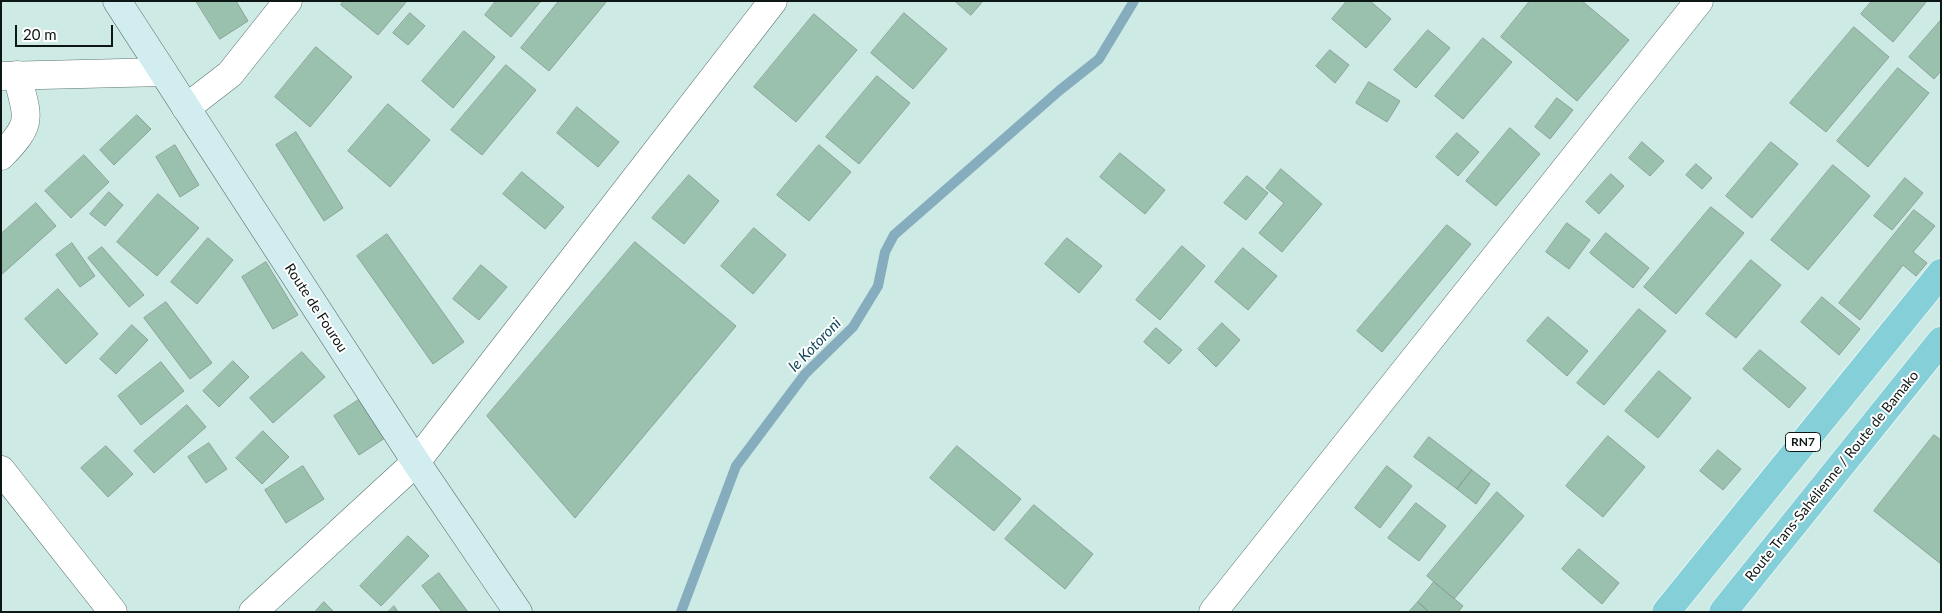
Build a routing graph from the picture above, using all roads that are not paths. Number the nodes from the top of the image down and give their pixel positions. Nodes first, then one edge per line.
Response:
1 (117, 1) edge
2 (288, 1) edge
3 (773, 1) edge
4 (1699, 1) edge
5 (163, 72) junction
6 (9, 76) edge
7 (186, 108) junction
8 (1, 156) edge
9 (1941, 273) edge
10 (1941, 340) edge
11 (416, 462) junction
12 (1, 470) edge
13 (113, 612) edge
14 (253, 612) edge
15 (518, 612) edge
16 (1213, 612) edge
17 (1666, 612) edge
18 (1723, 612) edge

1 - 5 main road, Route de Fourou
2 - 7 street
3 - 11 street
4 - 16 street
5 - 6 street
5 - 7 main road, Route de Fourou
6 - 8 street
7 - 11 main road, Route de Fourou
9 - 17 highway, RN7
10 - 18 highway, Route Trans-Sahélienne / Route de Bamako
11 - 14 street
11 - 15 main road, Route de Fourou
12 - 13 street

